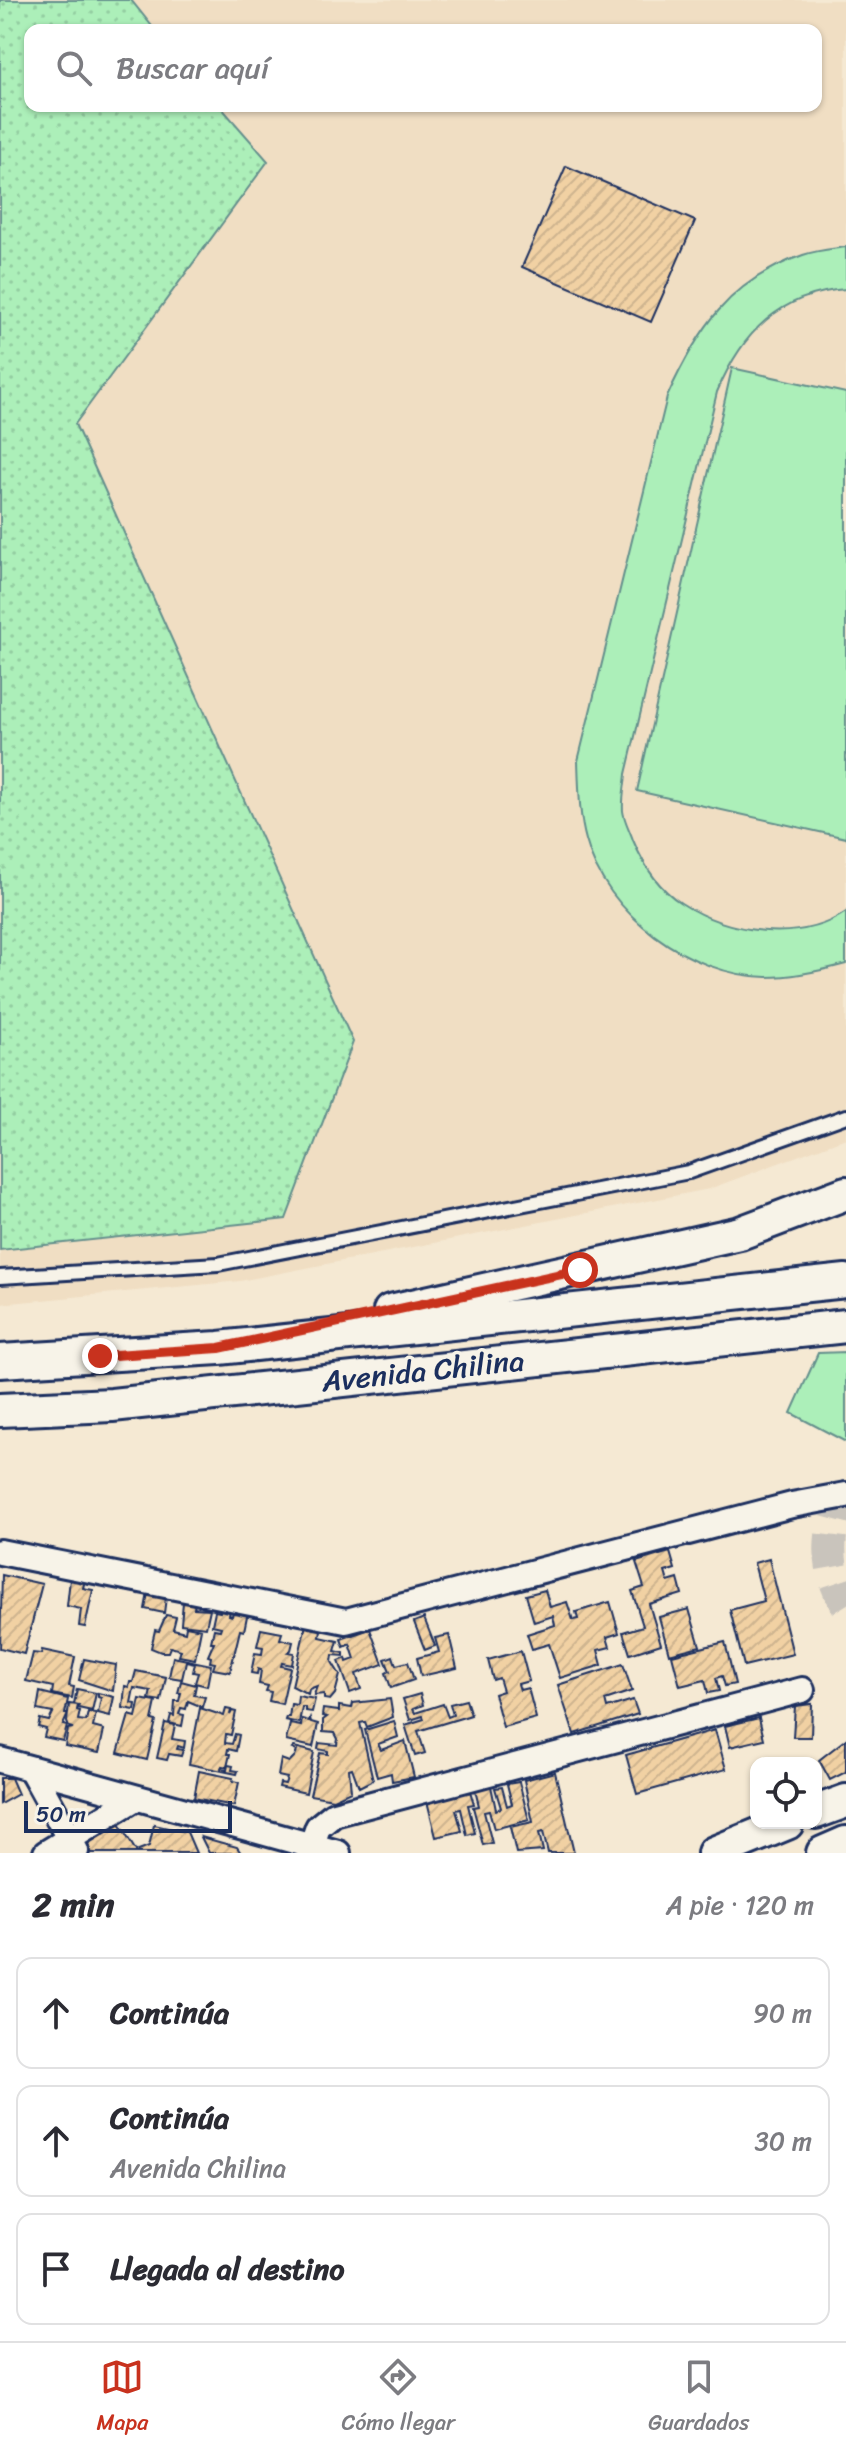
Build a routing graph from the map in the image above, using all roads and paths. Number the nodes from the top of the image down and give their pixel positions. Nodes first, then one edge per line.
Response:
1 (846, 1116) edge
2 (846, 1193) edge
3 (0, 1277) edge
4 (846, 1281) edge
5 (846, 1326) edge
6 (219, 1348) junction
7 (0, 1361) edge
8 (0, 1410) edge
9 (846, 1495) edge
10 (0, 1552) edge
11 (802, 1690) dead end
12 (0, 1760) edge
13 (31, 1769) junction
14 (136, 1798) junction
15 (846, 1801) edge
16 (822, 1810) edge
17 (772, 1829) edge
18 (846, 1843) edge
19 (74, 1846) edge
20 (311, 1850) edge
21 (46, 1853) edge
22 (338, 1853) edge
23 (714, 1853) edge
24 (823, 1853) edge

1 - 3 lane
2 - 6 main road
4 - 6 main road, Avenida Chilina
5 - 8 main road, Avenida Chilina
6 - 7 main road, Avenida Chilina
9 - 10 street
11 - 20 street
12 - 13 street
13 - 14 street
13 - 19 street
14 - 19 street
14 - 20 street
15 - 16 main road
17 - 23 main road
18 - 24 main road
19 - 21 street
20 - 22 street

